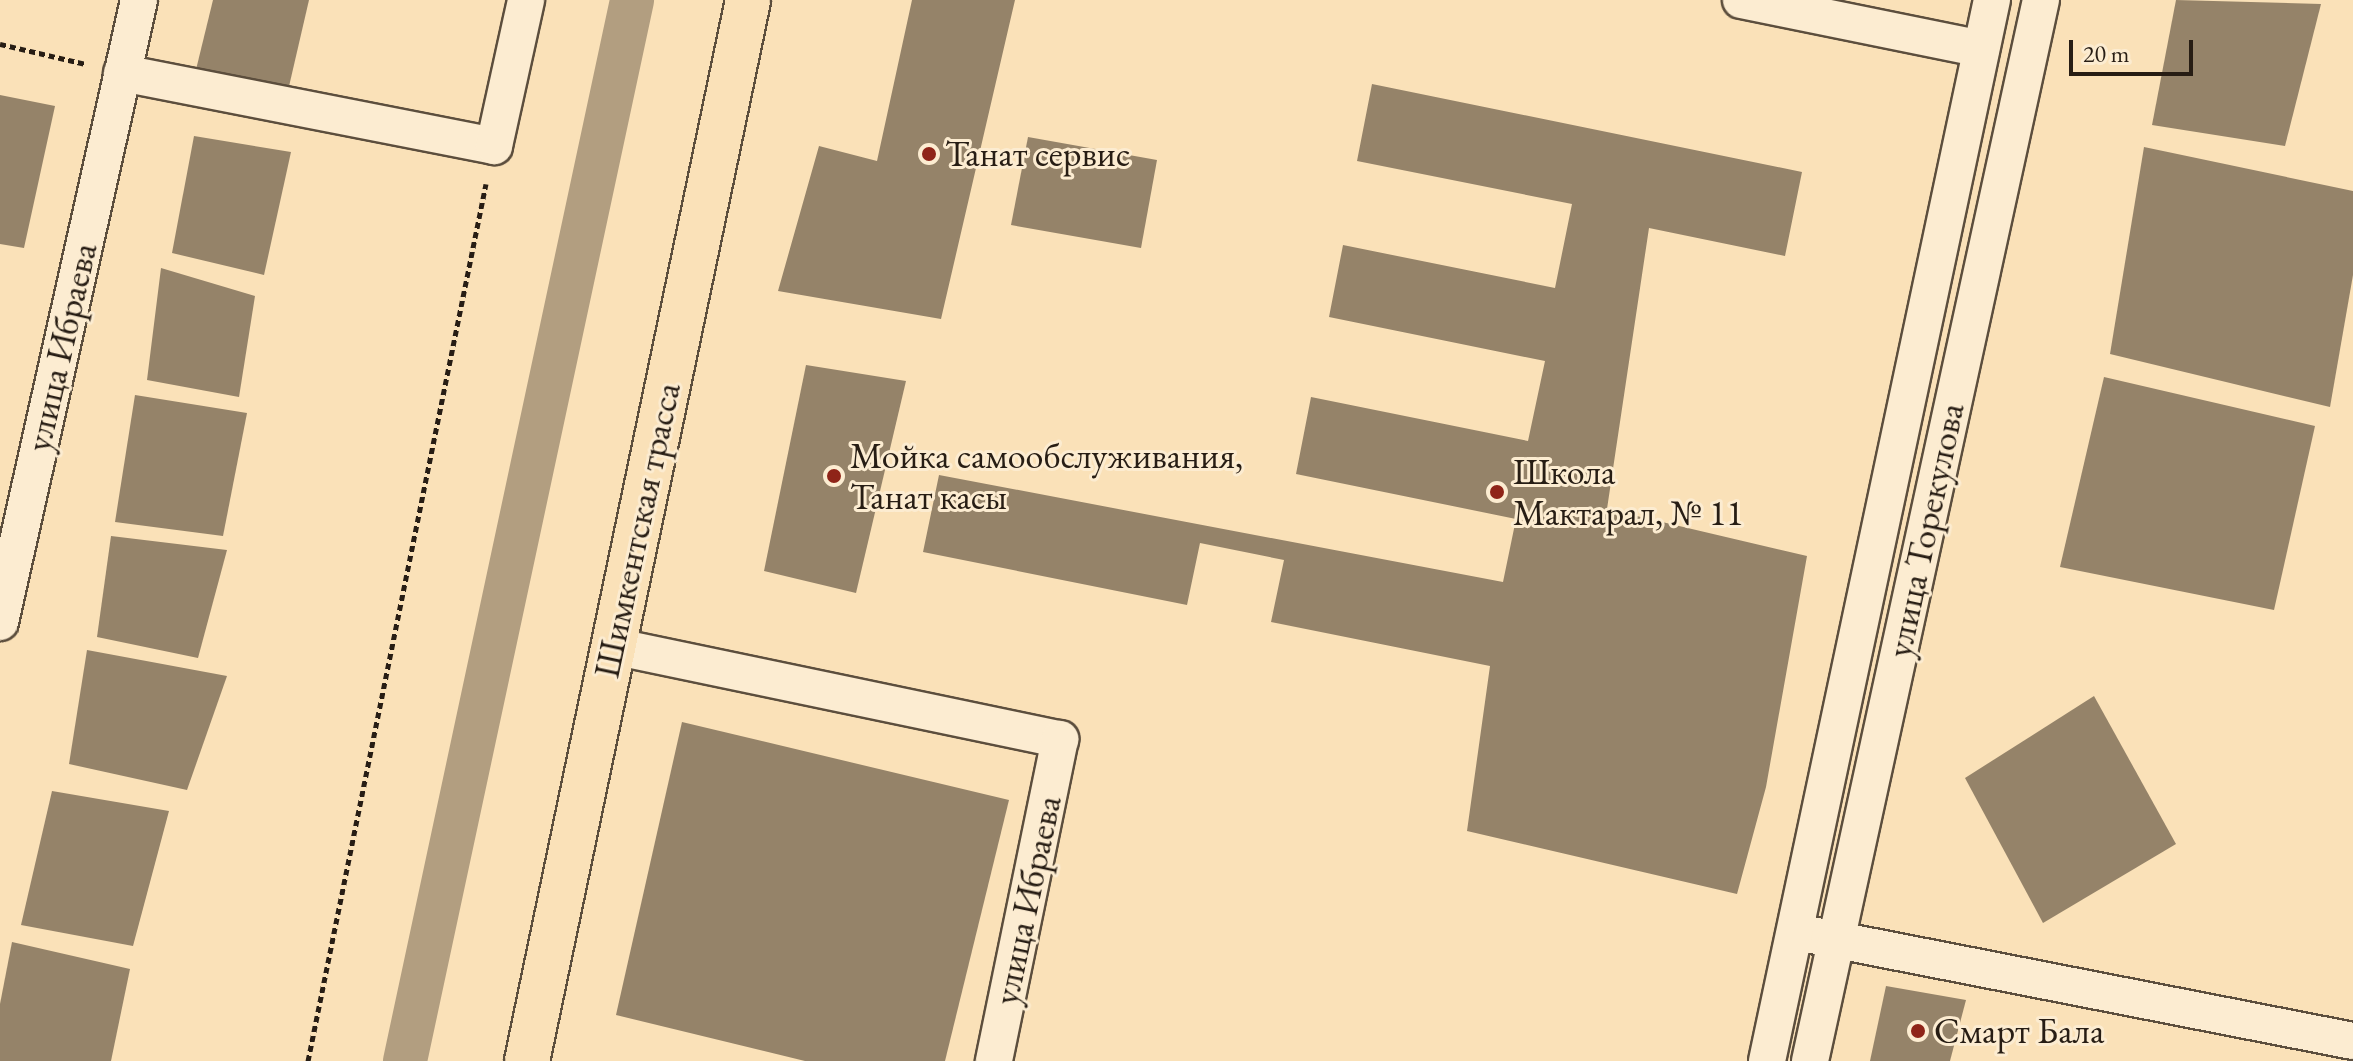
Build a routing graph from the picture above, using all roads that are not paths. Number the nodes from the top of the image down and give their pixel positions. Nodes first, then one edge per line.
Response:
1 (139, 0) edge
2 (526, 0) edge
3 (748, 0) edge
4 (1741, 0) edge
5 (1992, 0) edge
6 (2041, 0) edge
7 (1981, 49) junction
8 (122, 73) junction
9 (0, 622) edge
10 (613, 646) junction
11 (1794, 932) junction
12 (1836, 941) junction
13 (2353, 1041) edge
14 (527, 1061) edge
15 (994, 1061) edge
16 (1767, 1061) edge
17 (1810, 1061) edge

1 - 8 street, улица Ибраева
2 - 8 street
3 - 10 main road, Шимкентская трасса
4 - 7 street
5 - 7 street, улица Торекулова
6 - 12 street, улица Торекулова
7 - 11 street, улица Торекулова
8 - 9 street, улица Ибраева
10 - 14 main road, Шимкентская трасса
10 - 15 street, улица Ибраева
11 - 12 street
11 - 16 street, улица Торекулова
12 - 13 street
12 - 17 street, улица Торекулова

